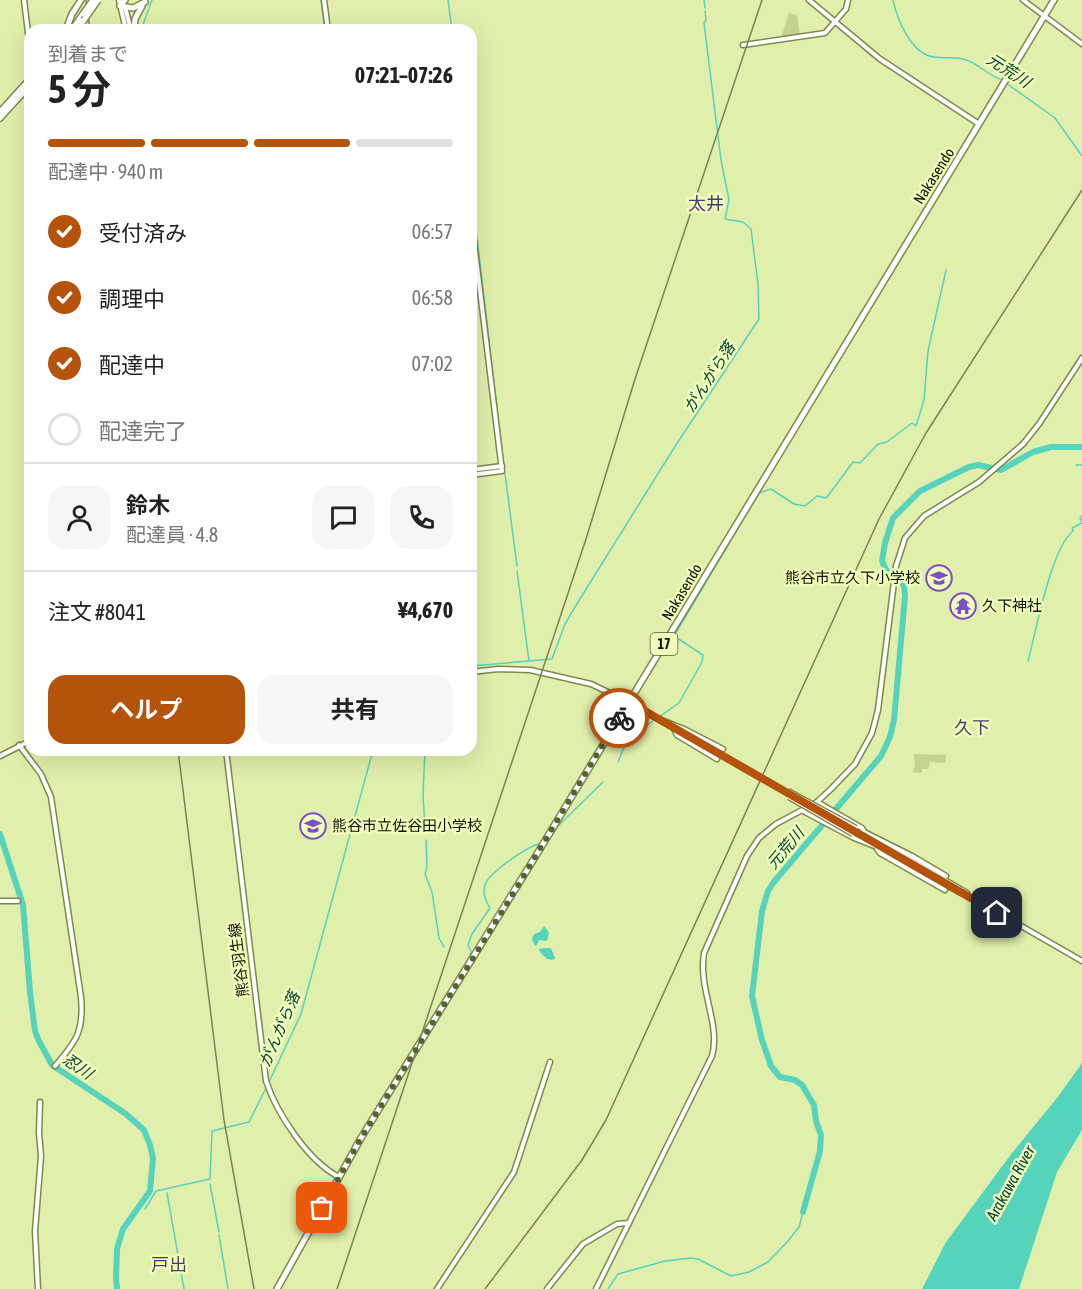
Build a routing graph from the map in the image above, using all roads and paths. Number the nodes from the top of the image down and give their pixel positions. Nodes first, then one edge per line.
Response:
1 (24, 0) edge
2 (81, 0) edge
3 (93, 0) edge
4 (98, 0) edge
5 (324, 0) edge
6 (809, 0) edge
7 (848, 0) edge
8 (1023, 0) edge
9 (1054, 0) edge
10 (146, 1) edge
11 (123, 3) edge
12 (1044, 16) junction
13 (84, 17) junction
14 (835, 22) junction
15 (27, 24) edge
16 (68, 24) edge
17 (78, 24) edge
18 (80, 24) edge
19 (128, 24) edge
20 (133, 24) edge
21 (327, 24) edge
22 (743, 45) dead end
23 (1082, 45) edge
24 (24, 85) edge
25 (24, 92) edge
26 (0, 111) edge
27 (0, 118) edge
28 (979, 124) junction
29 (477, 266) edge
30 (1082, 358) edge
31 (477, 471) edge
32 (477, 672) edge
33 (629, 702) junction
34 (655, 717) junction
35 (674, 728) junction
36 (24, 744) edge
37 (19, 746) junction
38 (723, 749) dead end
39 (24, 753) edge
40 (0, 756) edge
41 (26, 756) edge
42 (227, 756) edge
43 (717, 759) dead end
44 (758, 776) junction
45 (817, 802) junction
46 (802, 810) junction
47 (864, 832) junction
48 (877, 839) junction
49 (863, 841) junction
50 (877, 847) junction
51 (946, 876) dead end
52 (945, 890) dead end
53 (0, 901) edge
54 (18, 901) dead end
55 (977, 901) junction
56 (1082, 961) edge
57 (549, 1062) dead end
58 (55, 1066) dead end
59 (40, 1102) dead end
60 (339, 1177) junction
61 (628, 1223) junction
62 (38, 1289) edge
63 (277, 1289) edge
64 (437, 1289) edge
65 (547, 1289) edge
66 (596, 1289) edge

1 - 15 street
2 - 16 highway
3 - 13 highway, bridge
4 - 13 highway, bridge
5 - 21 street
6 - 14 street
7 - 14 street
8 - 12 street
9 - 12 highway, Nakasendo / 17
10 - 11 highway
10 - 20 highway
11 - 19 street
12 - 23 street
12 - 28 highway, Nakasendo / 17
13 - 17 highway
13 - 18 highway
14 - 22 street
14 - 28 street
24 - 26 highway
25 - 27 highway
28 - 33 highway, Nakasendo / 17
29 - 31 street
30 - 45 street
32 - 33 street
33 - 34 street
33 - 60 highway, Nakasendo / 17
34 - 35 street
34 - 38 street
35 - 43 street
35 - 44 street
36 - 37 street
37 - 39 street
37 - 40 street
41 - 58 street
42 - 60 street, 熊谷羽生線
44 - 47 street, bridge
44 - 49 street, bridge
44 - 55 street, bridge
45 - 46 street
45 - 47 street
46 - 49 street
46 - 61 street
47 - 48 street
48 - 51 street
48 - 55 street, bridge
49 - 50 street
50 - 52 street
50 - 55 street, bridge
53 - 54 street
55 - 56 street
57 - 64 street
59 - 62 street
60 - 63 highway, Nakasendo / 17
61 - 65 street
61 - 66 street

